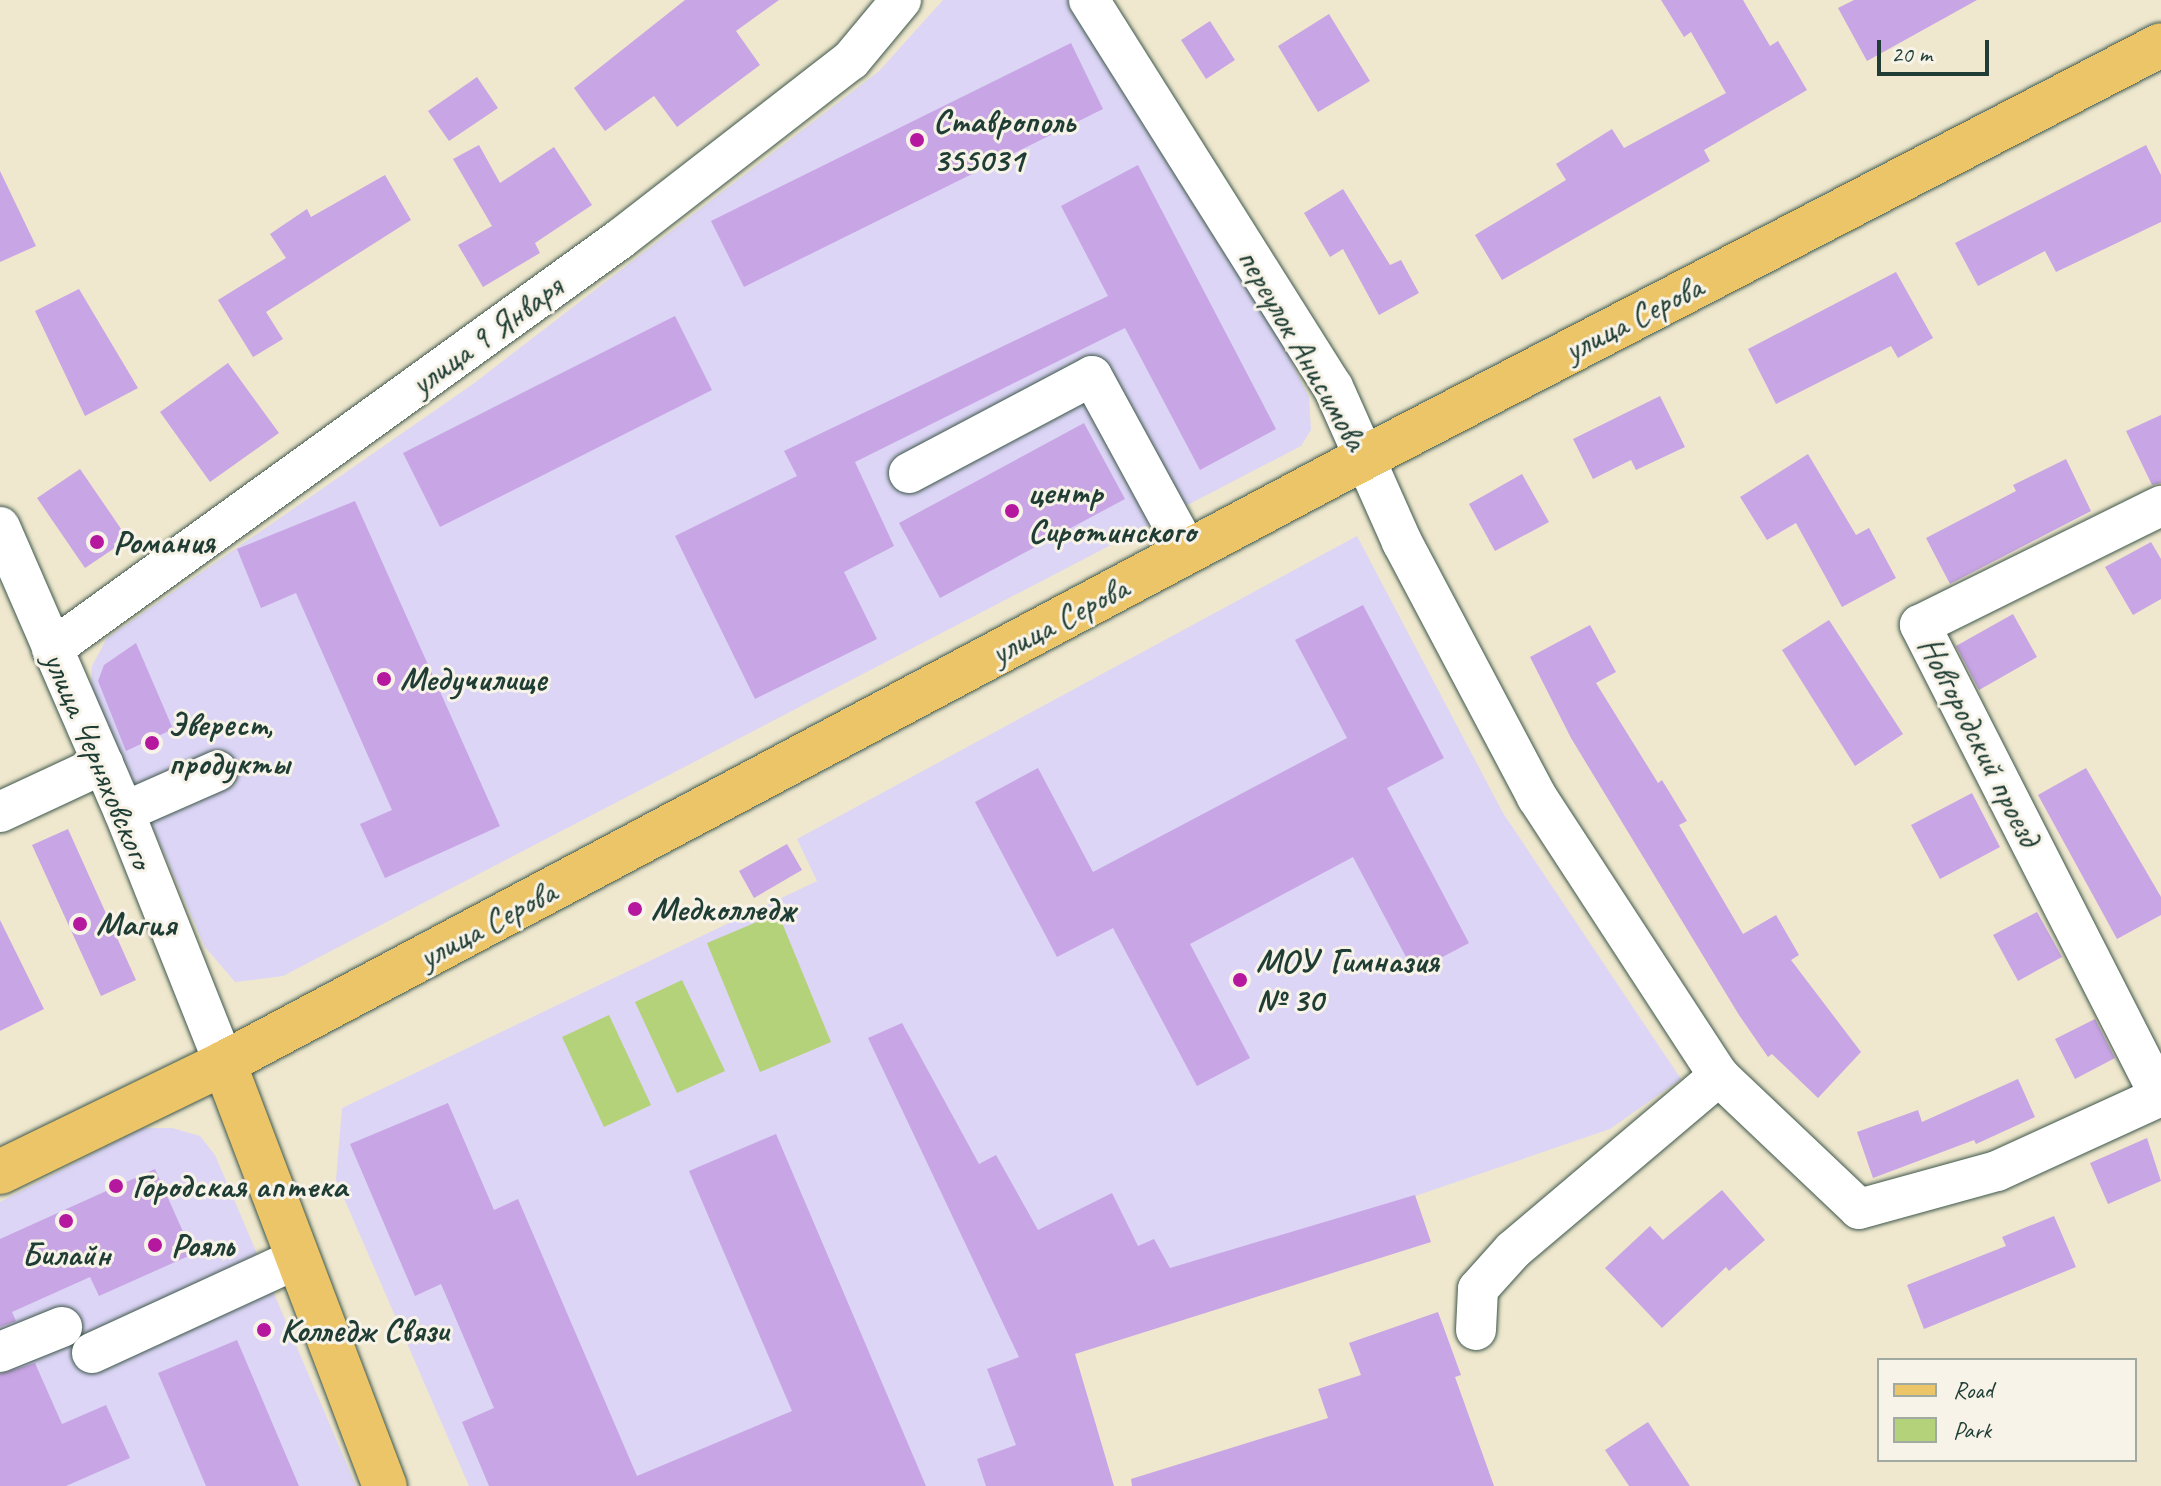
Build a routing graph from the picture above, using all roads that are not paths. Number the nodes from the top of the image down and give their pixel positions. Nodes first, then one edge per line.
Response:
1 (901, 0) edge
2 (1089, 0) edge
3 (2161, 45) edge
4 (1366, 457) junction
5 (909, 473) dead end
6 (2161, 506) edge
7 (0, 527) edge
8 (1188, 552) junction
9 (52, 649) junction
10 (103, 764) junction
11 (217, 771) dead end
12 (0, 812) edge
13 (124, 812) junction
14 (224, 1063) junction
15 (1719, 1076) junction
16 (2161, 1096) edge
17 (0, 1172) edge
18 (1859, 1209) joint
19 (299, 1258) junction
20 (62, 1327) dead end
21 (1476, 1330) dead end
22 (0, 1352) edge
23 (92, 1353) dead end
24 (385, 1486) edge

1 - 9 street, улица 9 Января
2 - 4 street, переулок Анисимова
3 - 4 main road, улица Серова
4 - 8 main road, улица Серова
4 - 15 street, переулок Анисимова
5 - 8 street
6 - 16 street, Новгородский проезд
7 - 9 street, улица Черняховского
8 - 14 main road, улица Серова
9 - 10 street, улица Черняховского
10 - 12 street
10 - 13 street, улица Черняховского
11 - 13 street
13 - 14 street, улица Черняховского
14 - 17 main road, улица Серова
14 - 19 main road, улица Черняховского
15 - 18 street, переулок Анисимова
15 - 21 street
16 - 18 street, Новгородский проезд
19 - 23 street
19 - 24 main road, улица Черняховского
20 - 22 street

